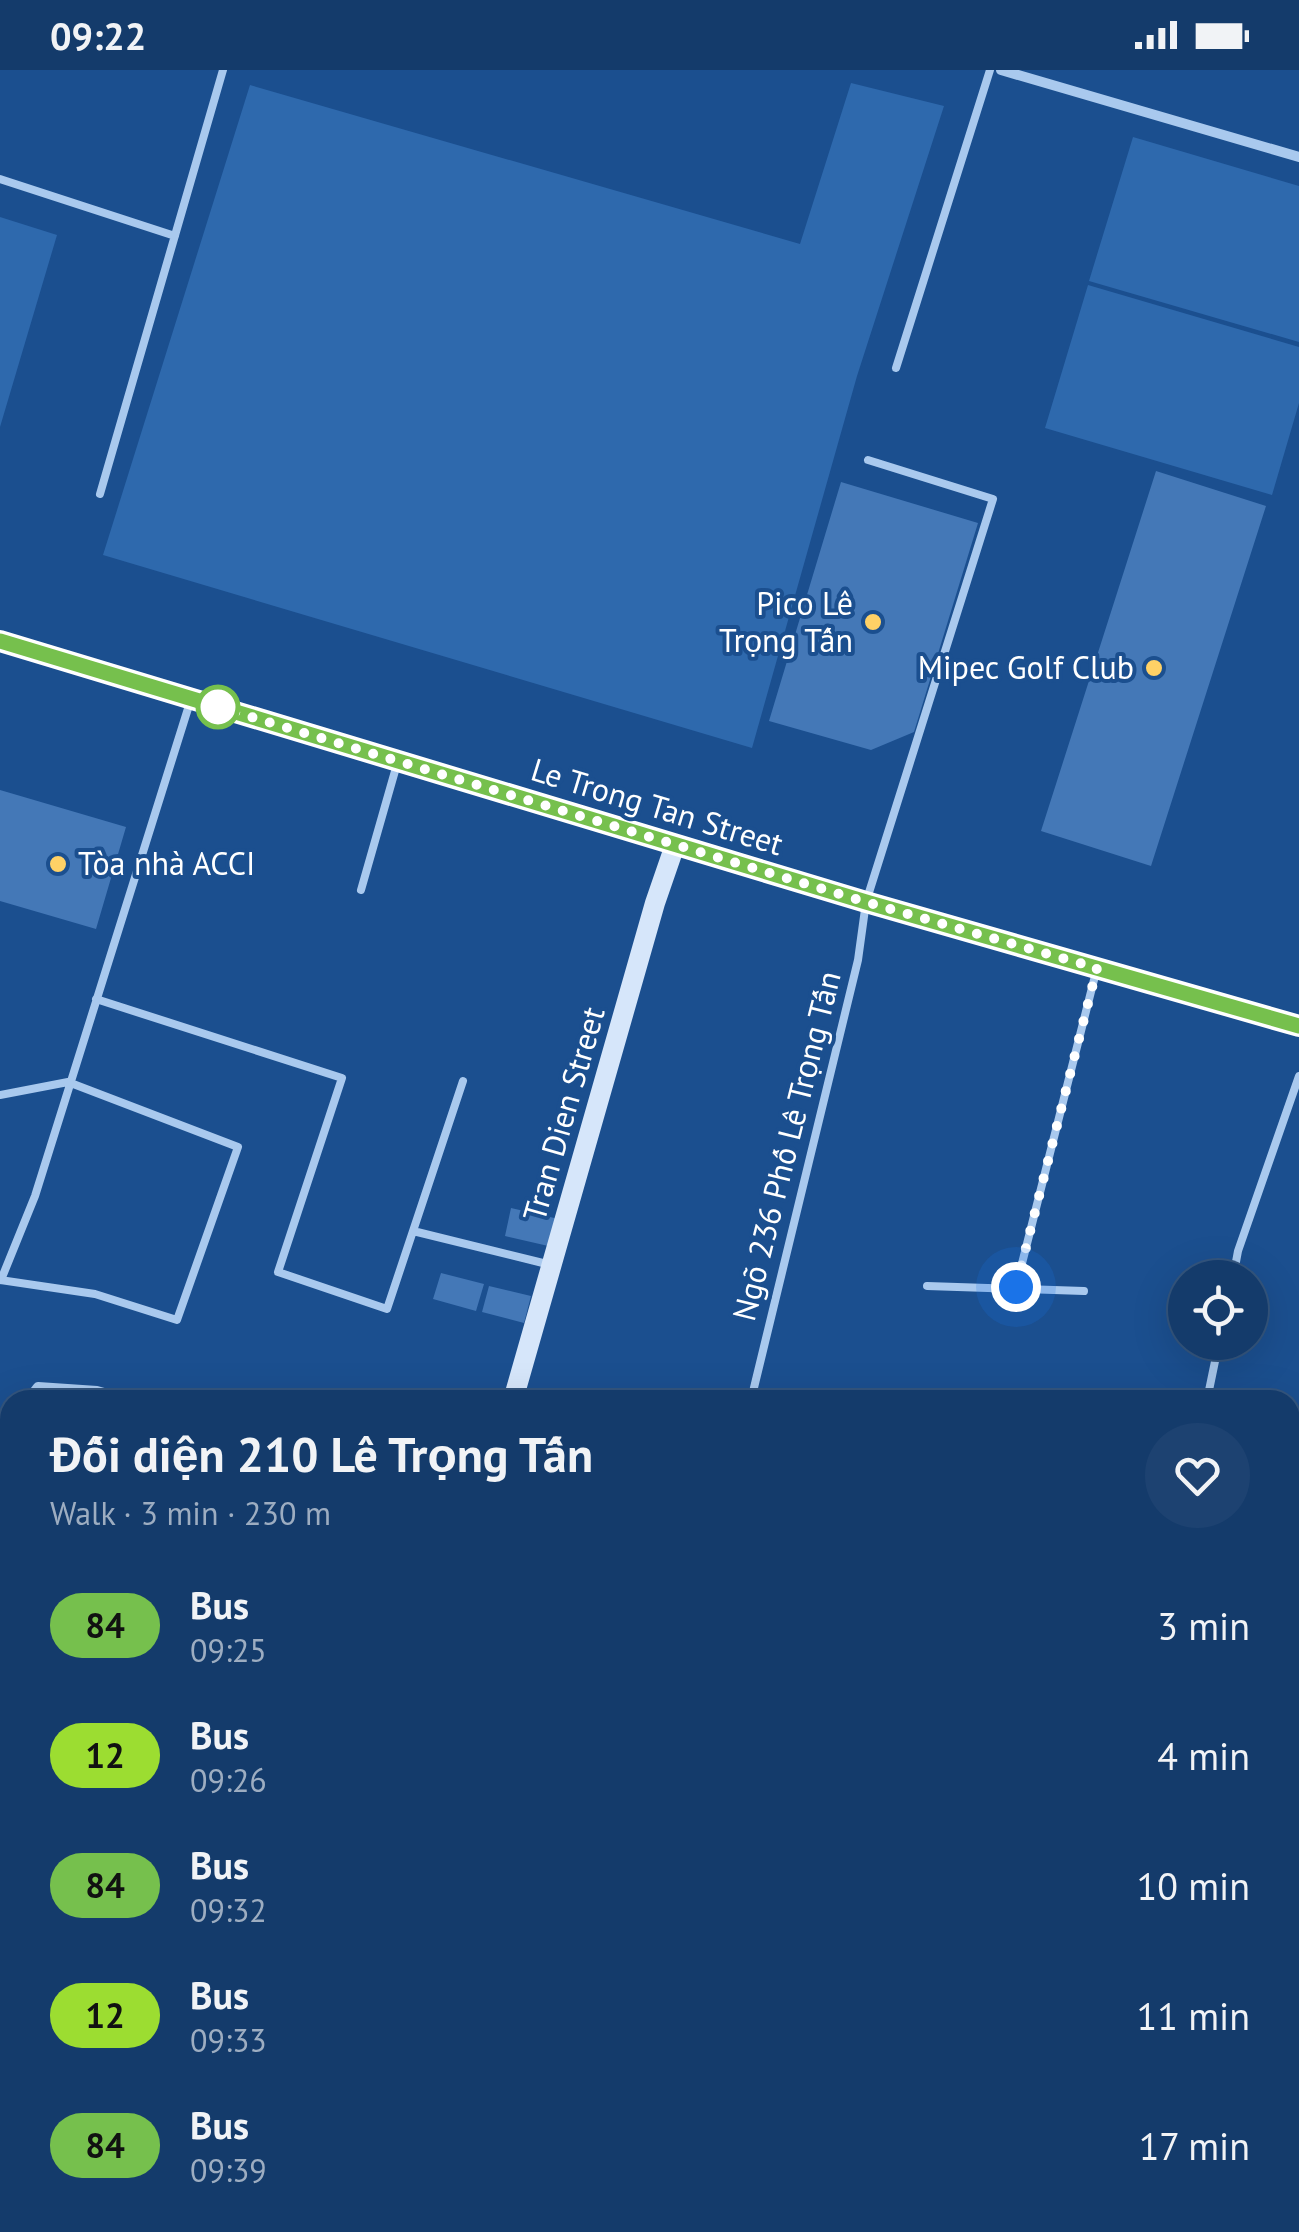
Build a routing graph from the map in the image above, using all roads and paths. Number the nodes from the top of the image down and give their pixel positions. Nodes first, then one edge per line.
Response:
1 (223, 70) edge
2 (990, 70) edge
3 (1000, 70) edge
4 (1299, 157) edge
5 (0, 179) edge
6 (175, 236) junction
7 (896, 368) dead end
8 (868, 460) dead end
9 (100, 494) dead end
10 (0, 641) edge
11 (191, 699) junction
12 (398, 759) junction
13 (675, 845) junction
14 (361, 890) dead end
15 (866, 902) junction
16 (1097, 968) junction
17 (96, 999) junction
18 (1299, 1026) edge
19 (1299, 1076) edge
20 (462, 1081) dead end
21 (68, 1082) junction
22 (0, 1094) edge
23 (413, 1230) junction
24 (1236, 1260) edge
25 (552, 1265) junction
26 (1, 1280) edge
27 (927, 1286) dead end
28 (1016, 1287) junction
29 (1084, 1291) dead end
30 (1215, 1360) edge
31 (36, 1390) edge
32 (82, 1390) edge
33 (516, 1390) edge
34 (753, 1390) edge
35 (1209, 1390) edge

1 - 6 lane
2 - 7 lane
3 - 4 street
5 - 6 lane
6 - 9 lane
8 - 15 lane, Ngõ 236 Phố Lê Trọng Tấn
10 - 11 main road, Le Trong Tan Street
11 - 12 main road, Le Trong Tan Street
11 - 17 lane
12 - 13 main road, Le Trong Tan Street
12 - 14 lane
13 - 15 main road, Le Trong Tan Street
13 - 25 main road, Tran Dien Street
15 - 16 main road, Le Trong Tan Street
15 - 34 lane, Ngõ 236 Phố Lê Trọng Tấn
16 - 18 main road, Le Trong Tan Street
16 - 28 lane
17 - 21 lane
17 - 23 lane
19 - 24 lane
20 - 23 lane
21 - 22 lane
21 - 26 lane
21 - 26 lane
23 - 25 lane
25 - 33 main road, Tran Dien Street
27 - 28 lane
28 - 29 lane
30 - 35 lane
31 - 32 street

